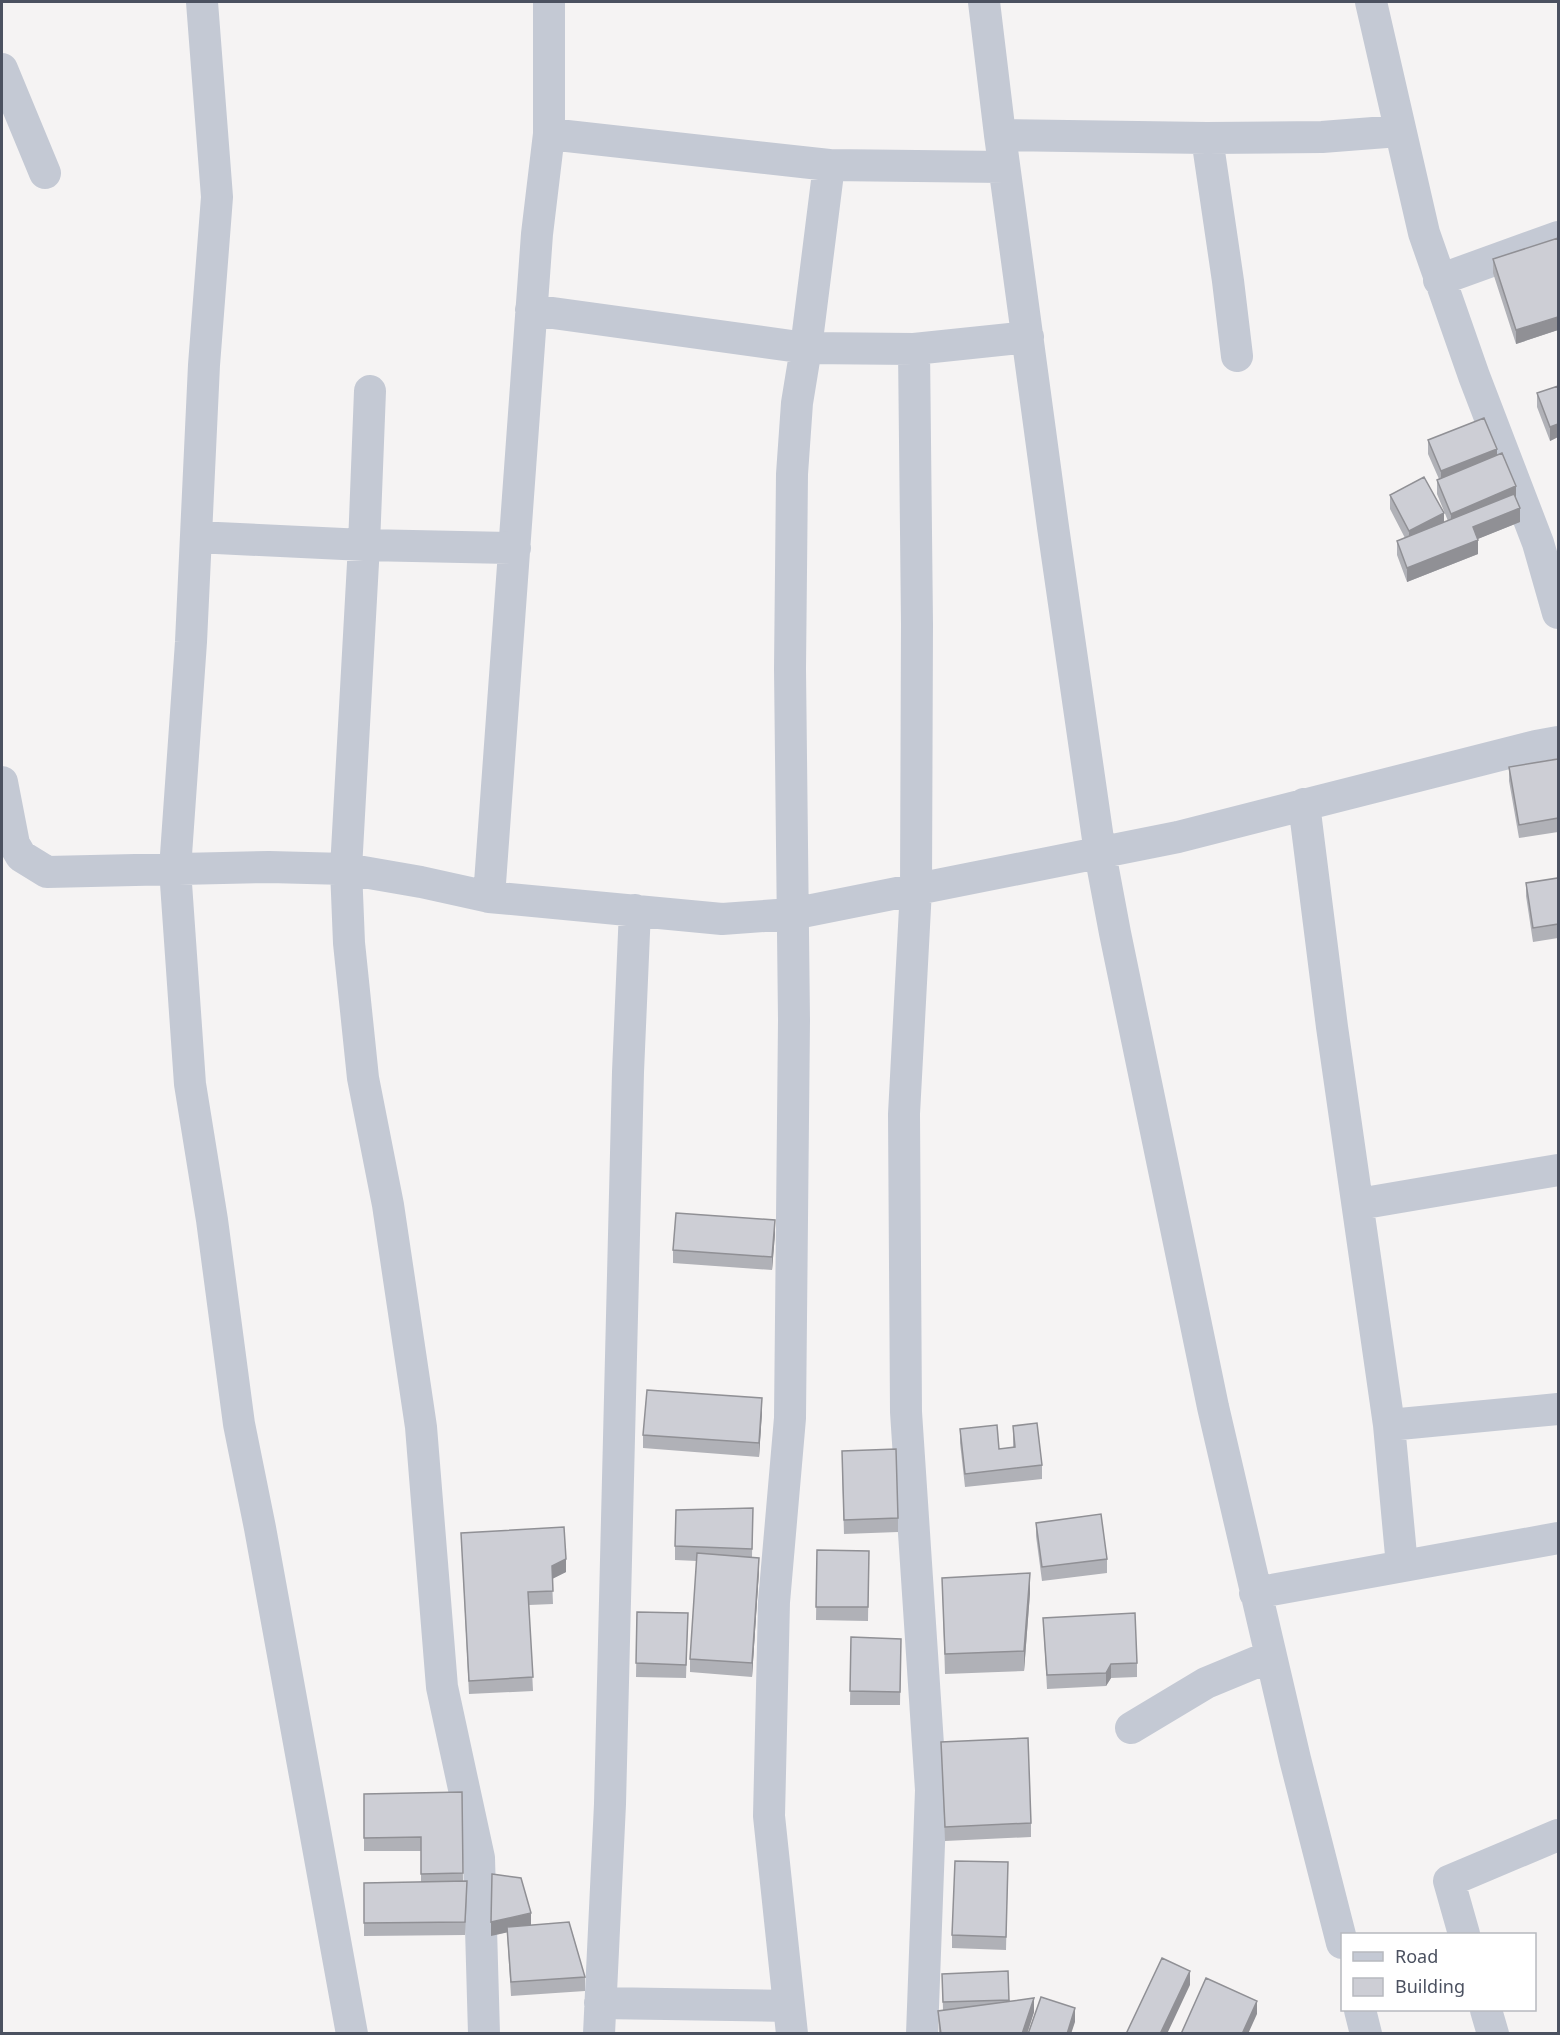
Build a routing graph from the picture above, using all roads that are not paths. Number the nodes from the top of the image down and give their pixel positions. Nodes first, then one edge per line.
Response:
1 (202, 2) edge
2 (549, 2) edge
3 (984, 2) edge
4 (1371, 2) edge
5 (2, 69) edge
6 (1400, 131) junction
7 (549, 134) junction
8 (1000, 135) junction
9 (1207, 138) junction
10 (829, 165) junction
11 (1004, 167) junction
12 (45, 172) dead end
13 (1558, 237) edge
14 (1439, 280) junction
15 (531, 310) junction
16 (1028, 337) junction
17 (806, 348) junction
18 (914, 349) junction
19 (1237, 356) dead end
20 (370, 391) dead end
21 (196, 537) junction
22 (364, 545) junction
23 (515, 548) junction
24 (1558, 613) edge
25 (1558, 742) edge
26 (2, 782) edge
27 (1304, 804) junction
28 (1100, 853) junction
29 (16, 865) edge
30 (175, 869) junction
31 (346, 869) junction
32 (916, 889) junction
33 (489, 897) junction
34 (635, 910) junction
35 (792, 914) junction
36 (1558, 1170) edge
37 (1359, 1204) junction
38 (1558, 1409) edge
39 (1389, 1425) junction
40 (1558, 1538) edge
41 (1402, 1566) junction
42 (1255, 1593) junction
43 (1271, 1656) junction
44 (1131, 1728) dead end
45 (1558, 1835) edge
46 (1463, 1933) edge
47 (1341, 1939) edge
48 (1360, 2011) edge
49 (1486, 2011) edge
50 (599, 2018) edge
51 (791, 2020) edge
52 (352, 2034) edge
53 (484, 2034) edge
54 (922, 2034) edge
55 (1366, 2034) edge
56 (1493, 2034) edge

1 - 21 street
2 - 7 street
3 - 8 street
4 - 6 street
5 - 12 street
6 - 9 street
6 - 14 street
7 - 10 street
7 - 15 street
8 - 9 street
8 - 11 street
9 - 19 street
10 - 11 street
10 - 17 street
11 - 16 street
13 - 14 street
14 - 24 street
15 - 17 street
15 - 23 street
16 - 18 street
16 - 28 street
17 - 18 street
17 - 35 street
18 - 32 street
20 - 22 street
21 - 22 street
21 - 30 street
22 - 23 street
22 - 31 street
23 - 33 street
25 - 27 street
26 - 29 street
27 - 28 street
27 - 37 street
28 - 32 street
28 - 42 street
29 - 30 street
30 - 31 street
30 - 52 street
31 - 33 street
31 - 53 street
32 - 35 street
32 - 54 street
33 - 34 street
34 - 35 street
34 - 50 street
35 - 51 street
36 - 37 street
37 - 39 street
38 - 39 street
39 - 41 street
40 - 41 street
41 - 42 street
42 - 43 street
43 - 44 street
43 - 47 street
45 - 46 street
48 - 55 street
49 - 56 street
50 - 51 street

